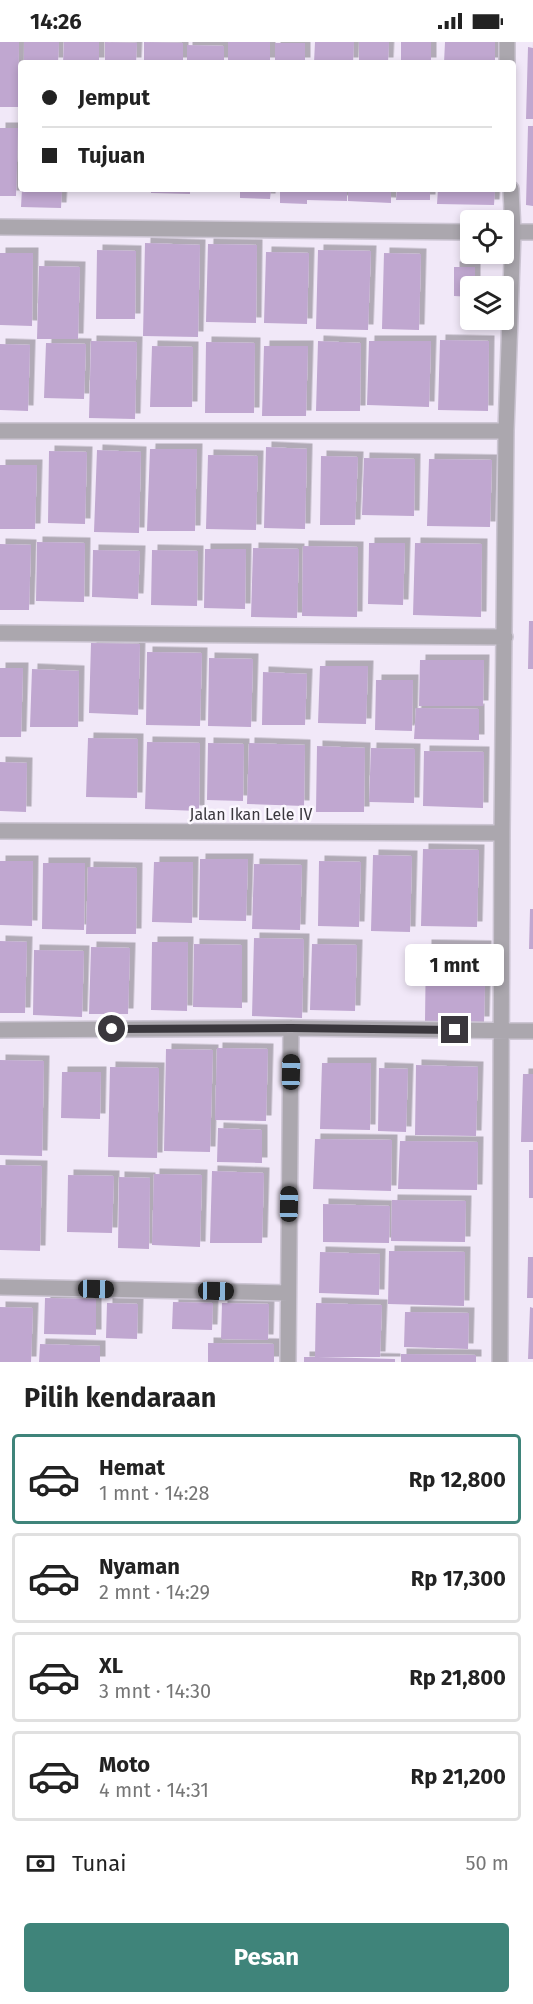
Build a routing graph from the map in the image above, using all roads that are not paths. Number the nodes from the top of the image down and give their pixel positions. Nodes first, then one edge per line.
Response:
1 (507, 42) edge
2 (507, 60) edge
3 (511, 192) edge
4 (510, 210) edge
5 (0, 228) edge
6 (460, 232) edge
7 (514, 232) edge
8 (533, 232) edge
9 (508, 264) edge
10 (0, 431) edge
11 (506, 431) junction
12 (0, 633) edge
13 (505, 637) junction
14 (0, 831) edge
15 (502, 833) junction
16 (291, 1028) junction
17 (0, 1030) edge
18 (502, 1031) junction
19 (533, 1031) edge
20 (0, 1287) edge
21 (288, 1293) junction
22 (288, 1362) edge
23 (500, 1362) edge

1 - 2 street
3 - 4 street
5 - 6 street
7 - 8 street
9 - 11 street
10 - 11 street
11 - 13 street
12 - 13 street
13 - 15 street
14 - 15 street, Jalan Ikan Lele IV
15 - 18 street
16 - 17 street
16 - 18 street
16 - 21 street
18 - 19 street
18 - 23 street
20 - 21 street
21 - 22 street

